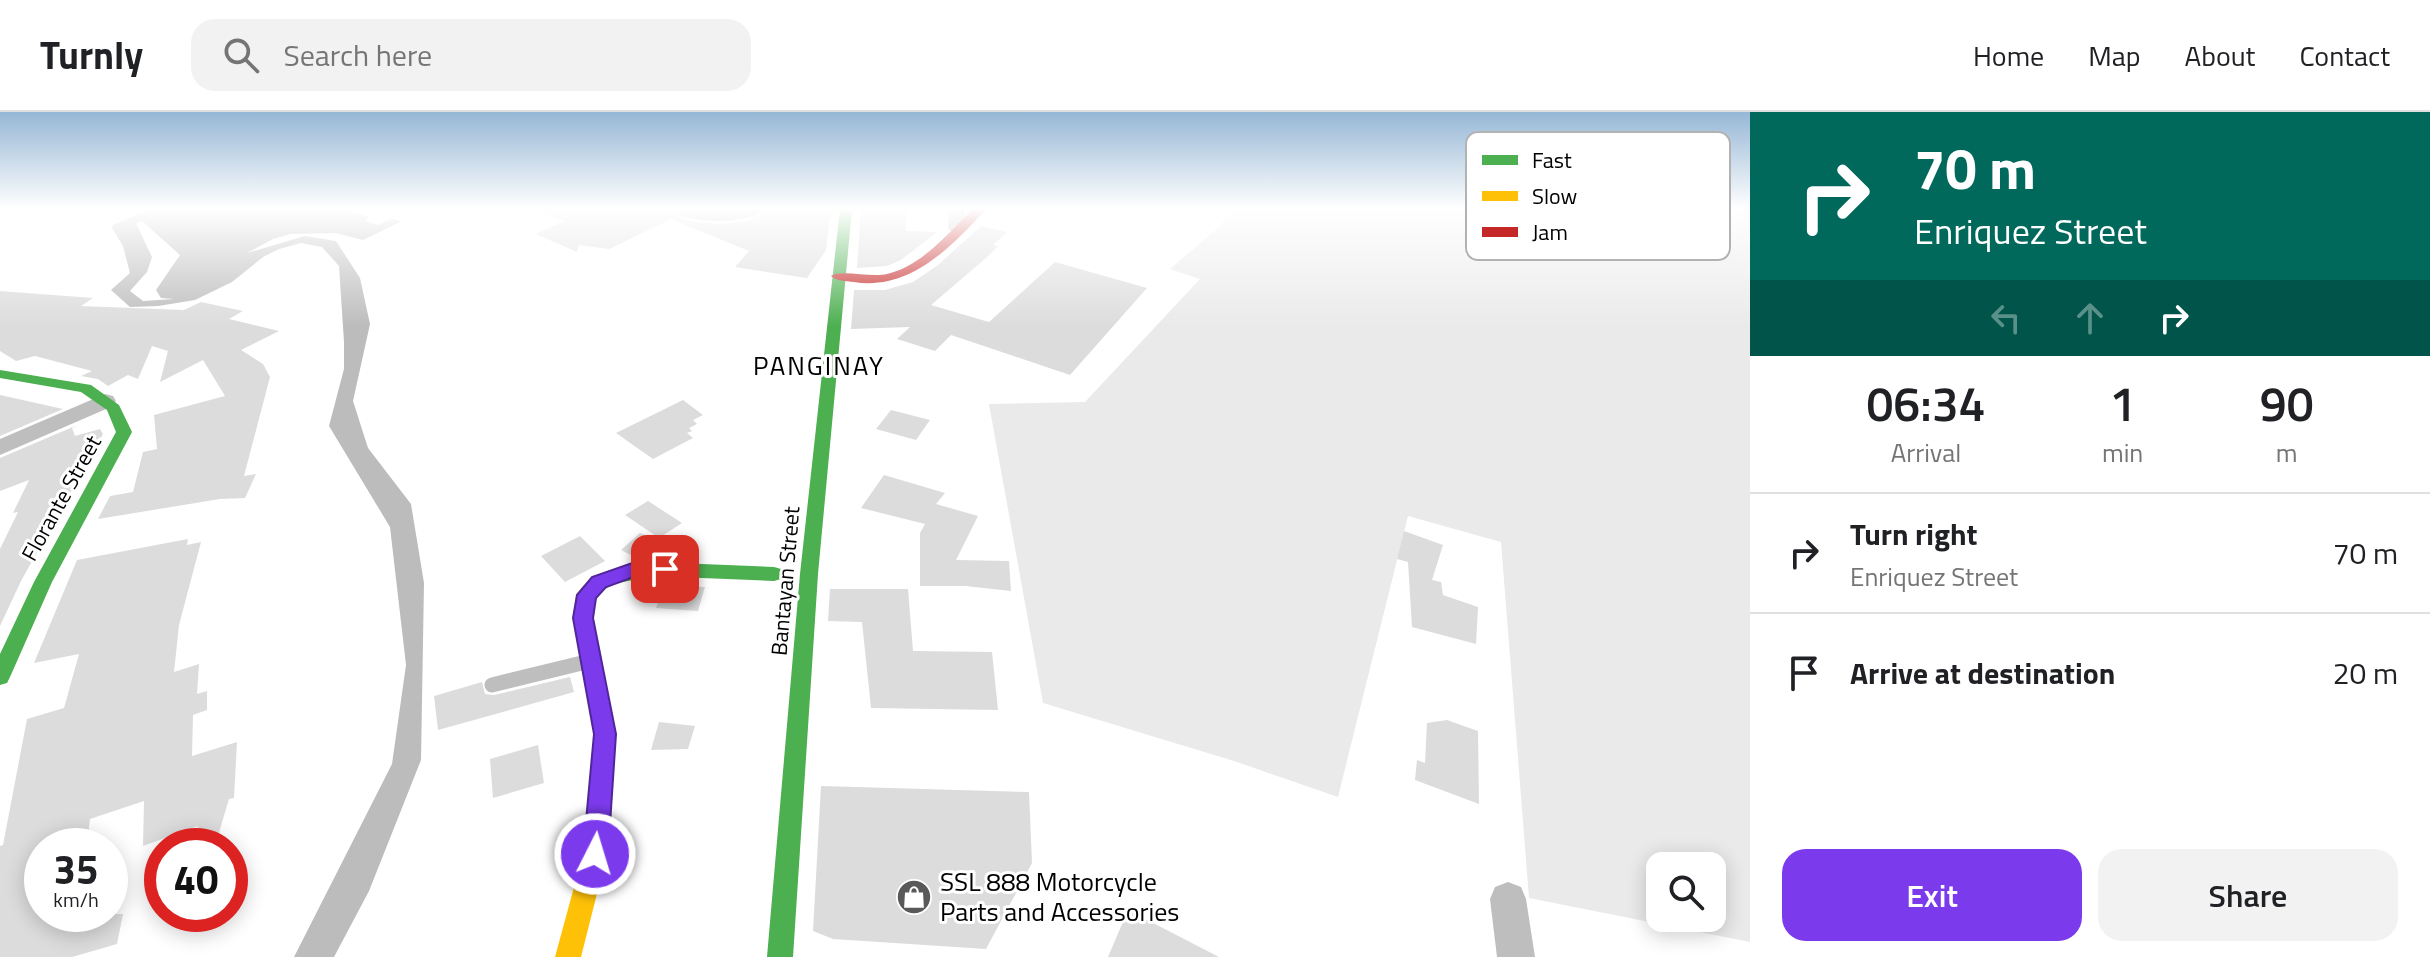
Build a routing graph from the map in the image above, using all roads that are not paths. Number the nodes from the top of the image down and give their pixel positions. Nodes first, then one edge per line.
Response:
1 (841, 248) edge
2 (934, 248) edge
3 (837, 276) junction
4 (0, 374) edge
5 (105, 401) junction
6 (0, 448) edge
7 (774, 574) dead end
8 (589, 662) junction
9 (0, 677) edge
10 (492, 685) dead end
11 (1508, 899) dead end
12 (789, 953) edge
13 (568, 957) edge
14 (1516, 957) edge

1 - 3 street, Bantayan Street
2 - 3 street
3 - 12 street, Bantayan Street
4 - 5 street
5 - 6 street
5 - 9 street, Florante Street
7 - 8 street
8 - 10 lane
8 - 13 street
11 - 14 street

